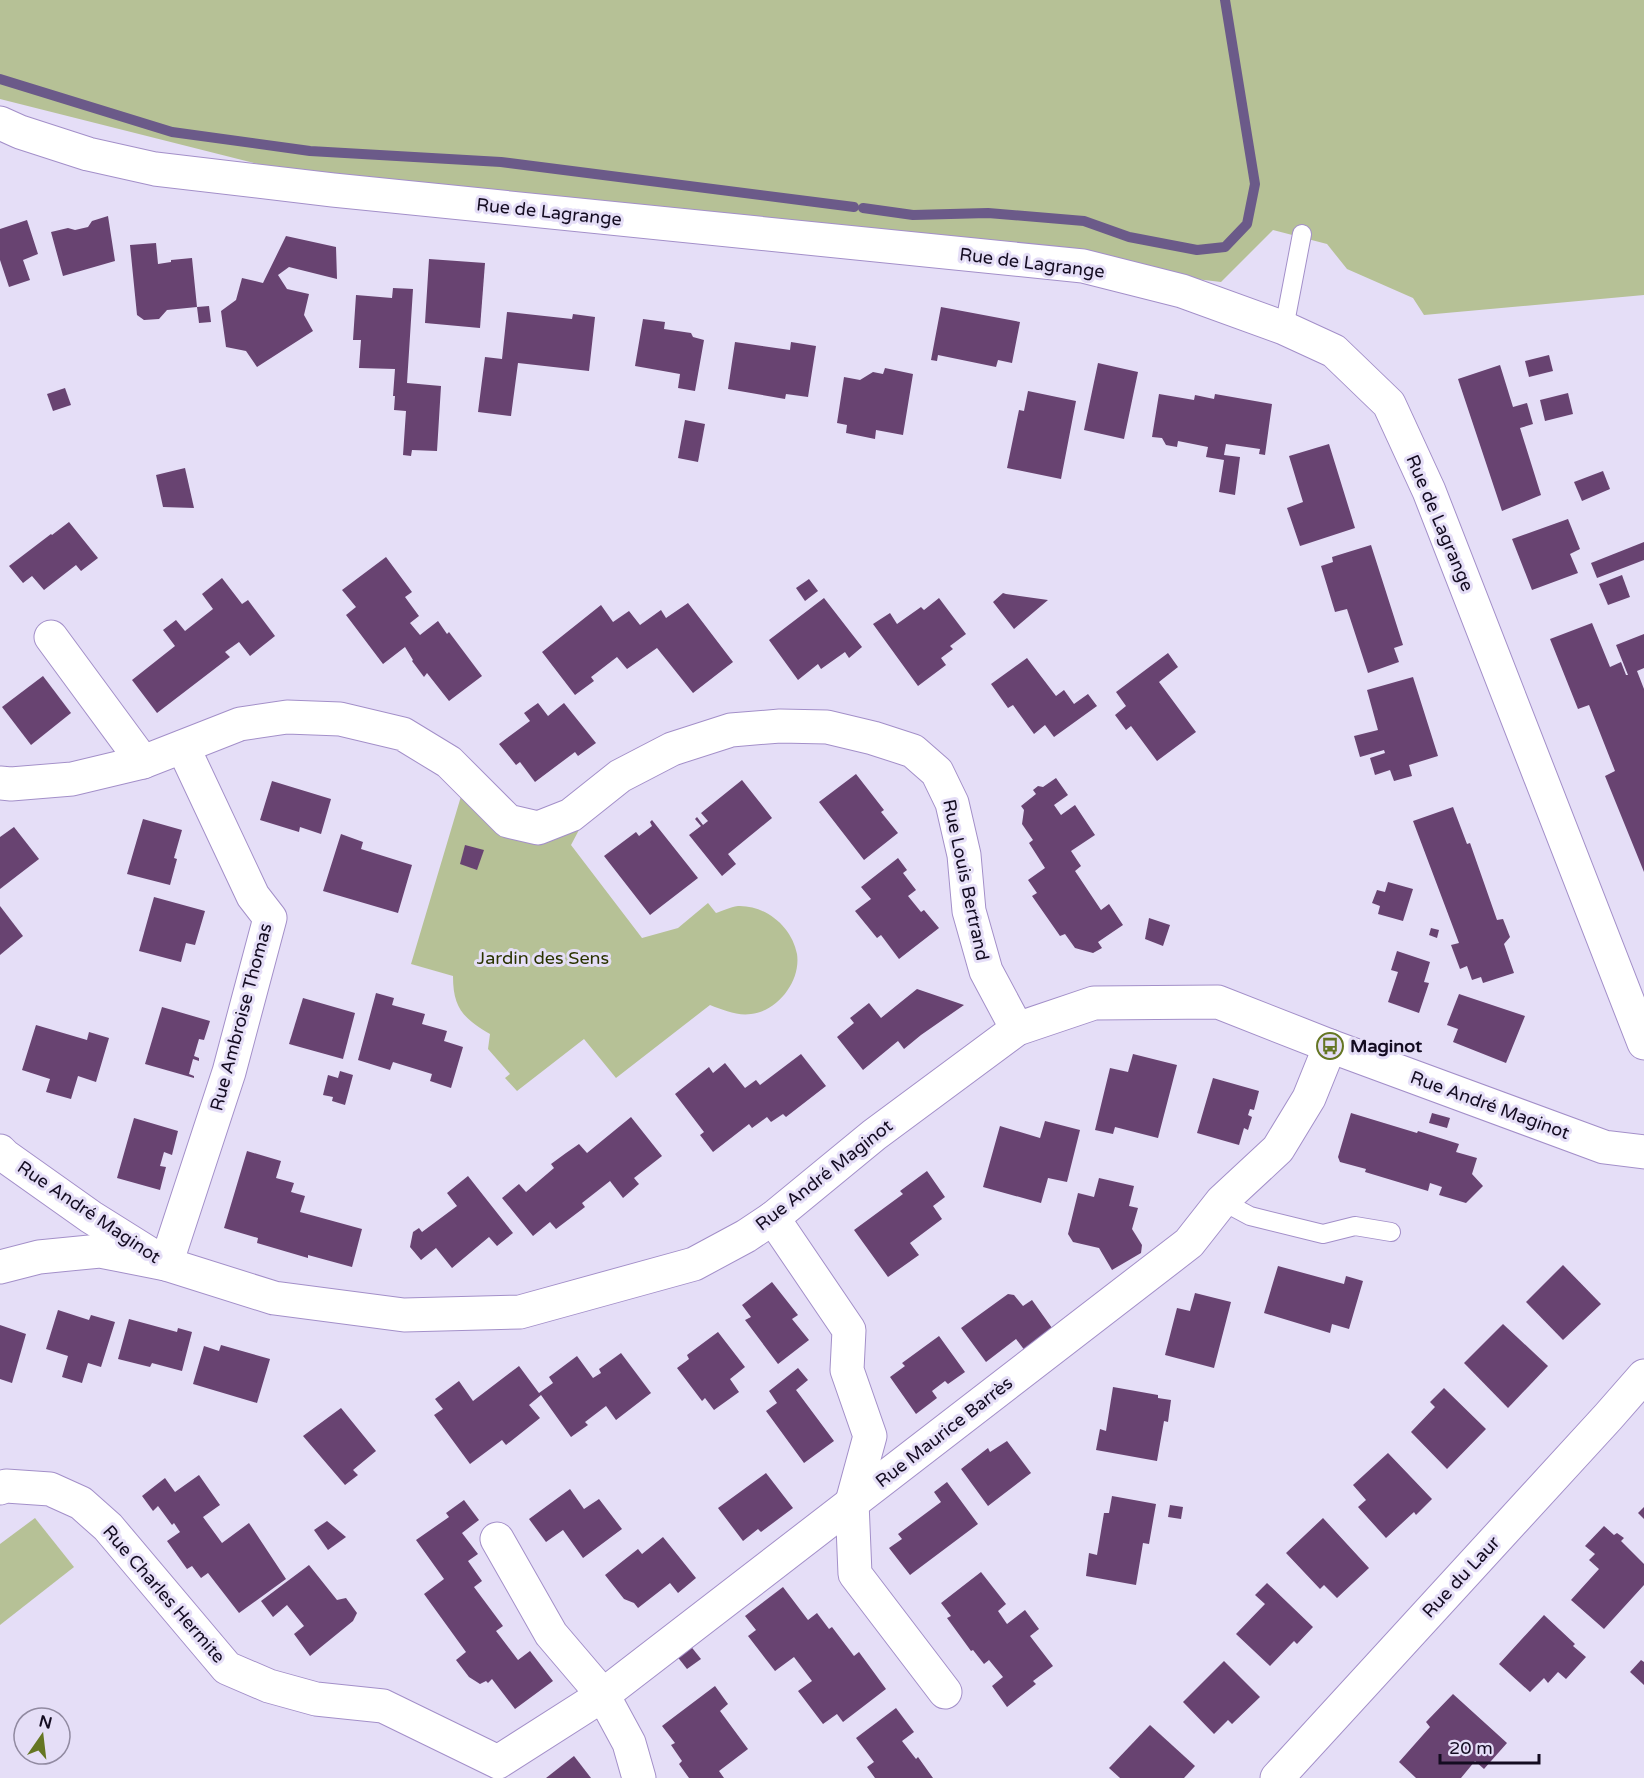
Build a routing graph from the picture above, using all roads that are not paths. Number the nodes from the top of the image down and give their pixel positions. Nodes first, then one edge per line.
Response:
1 (0, 123) edge
2 (1302, 234) dead end
3 (1284, 328) junction
4 (51, 637) dead end
5 (183, 747) junction
6 (143, 762) junction
7 (0, 783) edge
8 (1017, 1029) junction
9 (1644, 1043) edge
10 (1330, 1046) junction
11 (0, 1151) edge
12 (1644, 1152) edge
13 (1222, 1201) junction
14 (773, 1218) junction
15 (1391, 1232) dead end
16 (166, 1264) junction
17 (0, 1267) edge
18 (1644, 1376) edge
19 (0, 1488) edge
20 (852, 1502) junction
21 (497, 1539) dead end
22 (945, 1692) dead end
23 (603, 1695) junction
24 (498, 1762) joint
25 (639, 1778) edge
26 (1277, 1778) edge

1 - 3 street, Rue de Lagrange
2 - 3 lane
3 - 9 street, Rue de Lagrange
4 - 6 street
5 - 6 street, Rue Louis Bertrand
5 - 8 street, Rue Louis Bertrand
5 - 16 street, Rue Ambroise Thomas
6 - 7 street, Rue Louis Bertrand
8 - 10 street, Rue André Maginot
8 - 14 street, Rue André Maginot
10 - 12 street, Rue André Maginot
10 - 13 street, Rue Maurice Barrès
11 - 16 street, Rue André Maginot
13 - 15 lane
13 - 20 street, Rue Maurice Barrès
14 - 16 street, Rue André Maginot
14 - 20 street
16 - 17 street
18 - 26 street, Rue du Laur
19 - 24 street, Rue Charles Hermite
20 - 22 street
20 - 23 street, Rue Maurice Barrès
21 - 23 street
23 - 24 street, Rue Maurice Barrès
23 - 25 street

